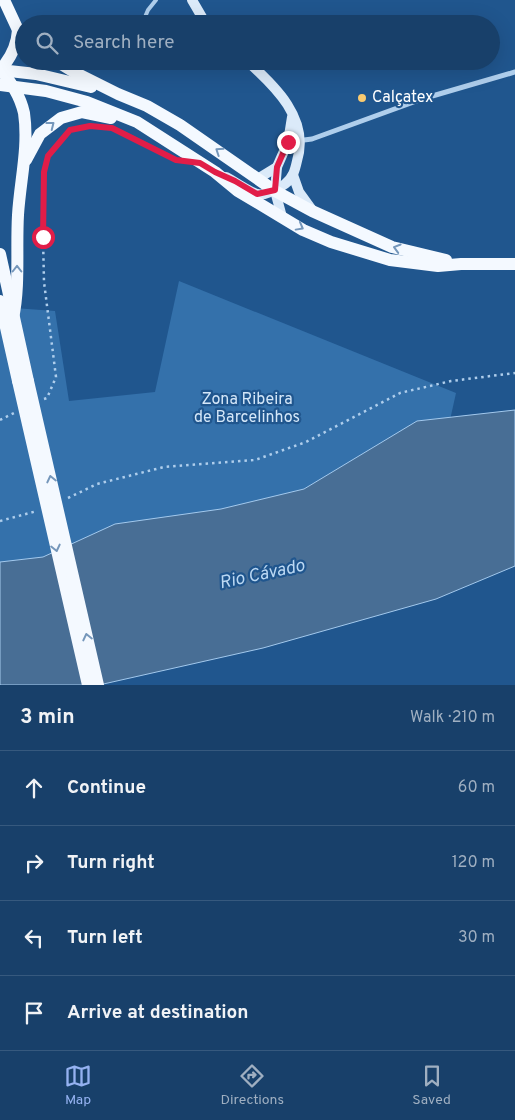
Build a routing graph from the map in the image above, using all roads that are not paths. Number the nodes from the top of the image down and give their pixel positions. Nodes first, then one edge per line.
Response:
1 (4, 0) edge
2 (156, 0) edge
3 (192, 0) edge
4 (146, 15) edge
5 (201, 15) edge
6 (15, 21) edge
7 (15, 48) edge
8 (0, 70) edge
9 (71, 70) edge
10 (258, 70) edge
11 (515, 72) edge
12 (0, 85) edge
13 (13, 86) junction
14 (118, 94) junction
15 (293, 114) junction
16 (137, 122) junction
17 (299, 140) junction
18 (288, 142) junction
19 (24, 165) junction
20 (277, 167) junction
21 (215, 172) junction
22 (293, 174) junction
23 (259, 178) junction
24 (275, 190) junction
25 (312, 211) junction
26 (282, 217) junction
27 (0, 254) edge
28 (461, 264) junction
29 (515, 264) edge
30 (0, 301) edge
31 (6, 319) edge
32 (23, 381) junction
33 (88, 685) edge
34 (98, 685) edge

1 - 6 main road
2 - 4 lane
3 - 5 street
7 - 8 main road
8 - 13 main road
8 - 14 main road
9 - 14 main road
10 - 15 street
11 - 17 street
12 - 13 main road
13 - 16 main road
13 - 19 main road
23 -> 14 main road
15 - 17 street
15 - 18 street
19 -> 16 main road
16 - 21 main road
17 - 18 street
17 - 22 street
18 - 20 street
31 -> 19 main road
20 - 23 street
20 - 24 street
21 - 24 street
21 - 26 main road
22 - 24 street
22 - 25 street
23 - 24 main road
24 - 25 main road
24 - 26 street
28 -> 25 main road
26 -> 28 main road
27 - 31 main road
28 - 29 main road
30 - 31 main road
31 - 32 main road
32 -> 33 main road, bridge
34 -> 32 main road, bridge

